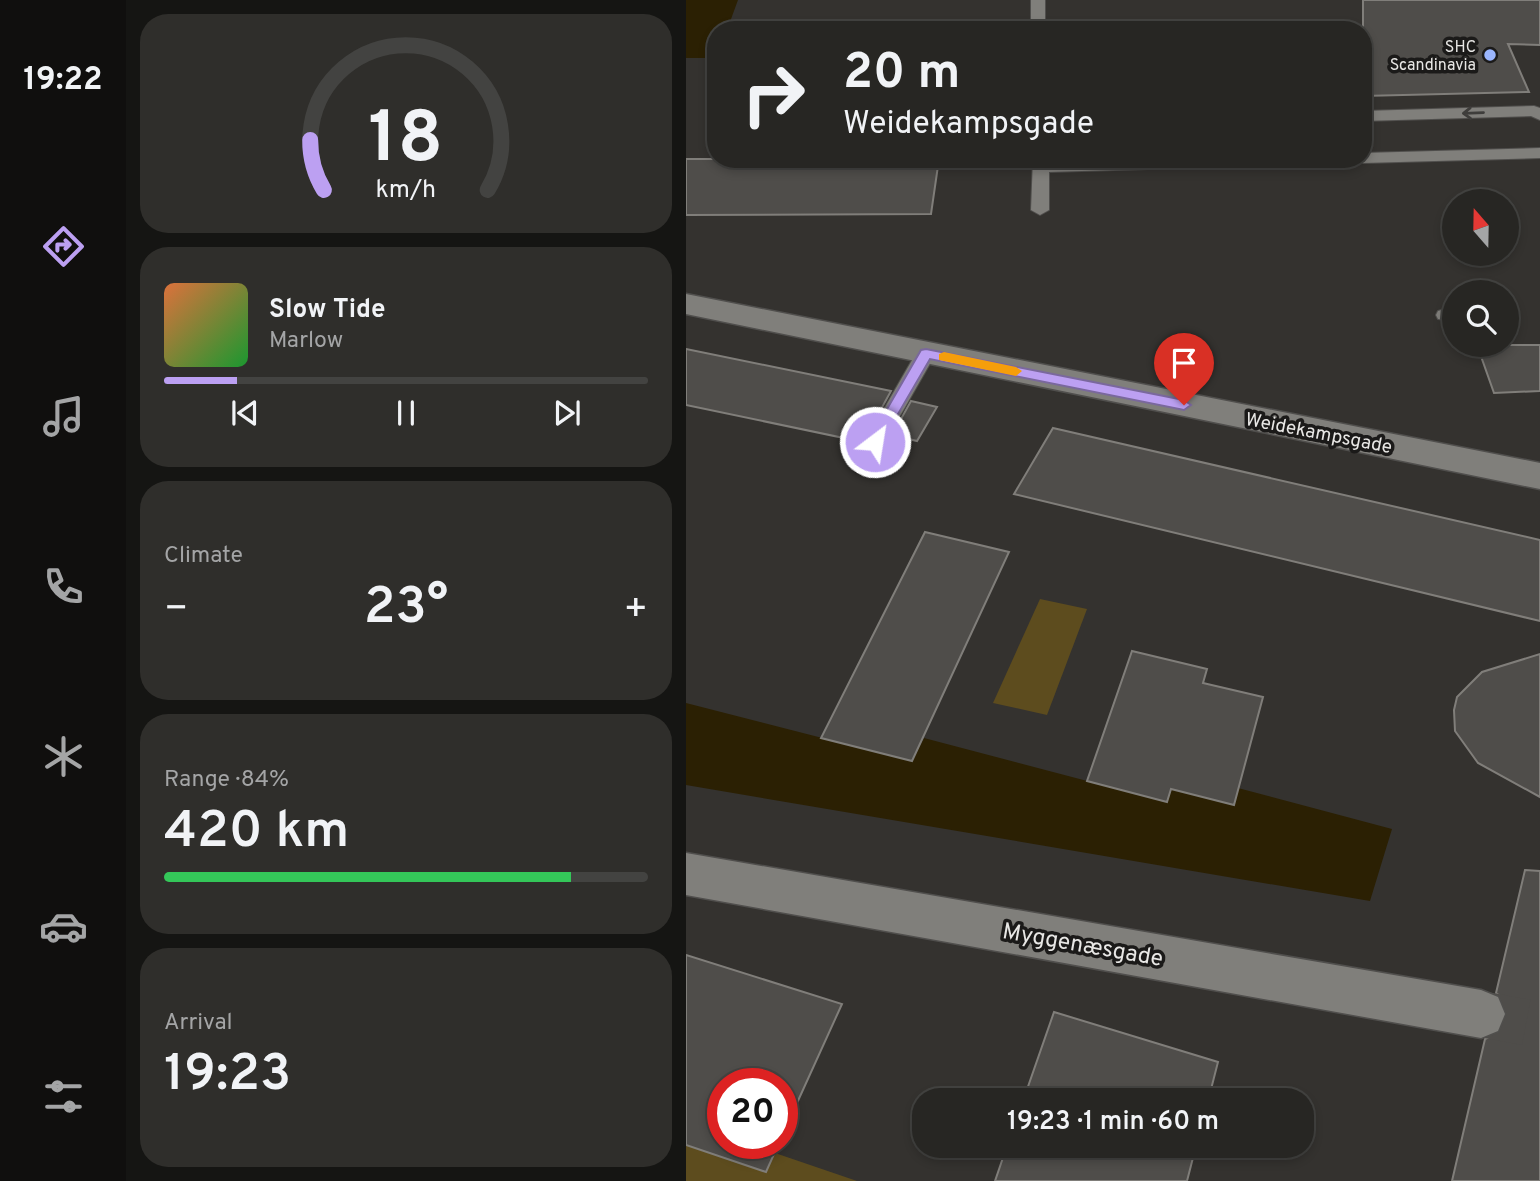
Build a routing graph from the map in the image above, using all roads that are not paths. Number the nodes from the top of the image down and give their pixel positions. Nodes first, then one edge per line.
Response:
1 (1038, 0) edge
2 (1038, 21) edge
3 (1540, 115) edge
4 (1372, 116) edge
5 (1540, 153) edge
6 (1372, 158) edge
7 (1041, 168) edge
8 (1040, 211) dead end
9 (686, 304) edge
10 (926, 353) junction
11 (875, 442) dead end
12 (1540, 476) edge
13 (686, 874) edge
14 (1481, 1014) tunnel mouth

1 - 2 lane
3 -> 4 lane
5 - 6 lane
7 - 8 lane
9 - 10 street, Weidekampsgade
10 - 11 lane
10 - 12 street, Weidekampsgade
13 - 14 street, Myggenæsgade

